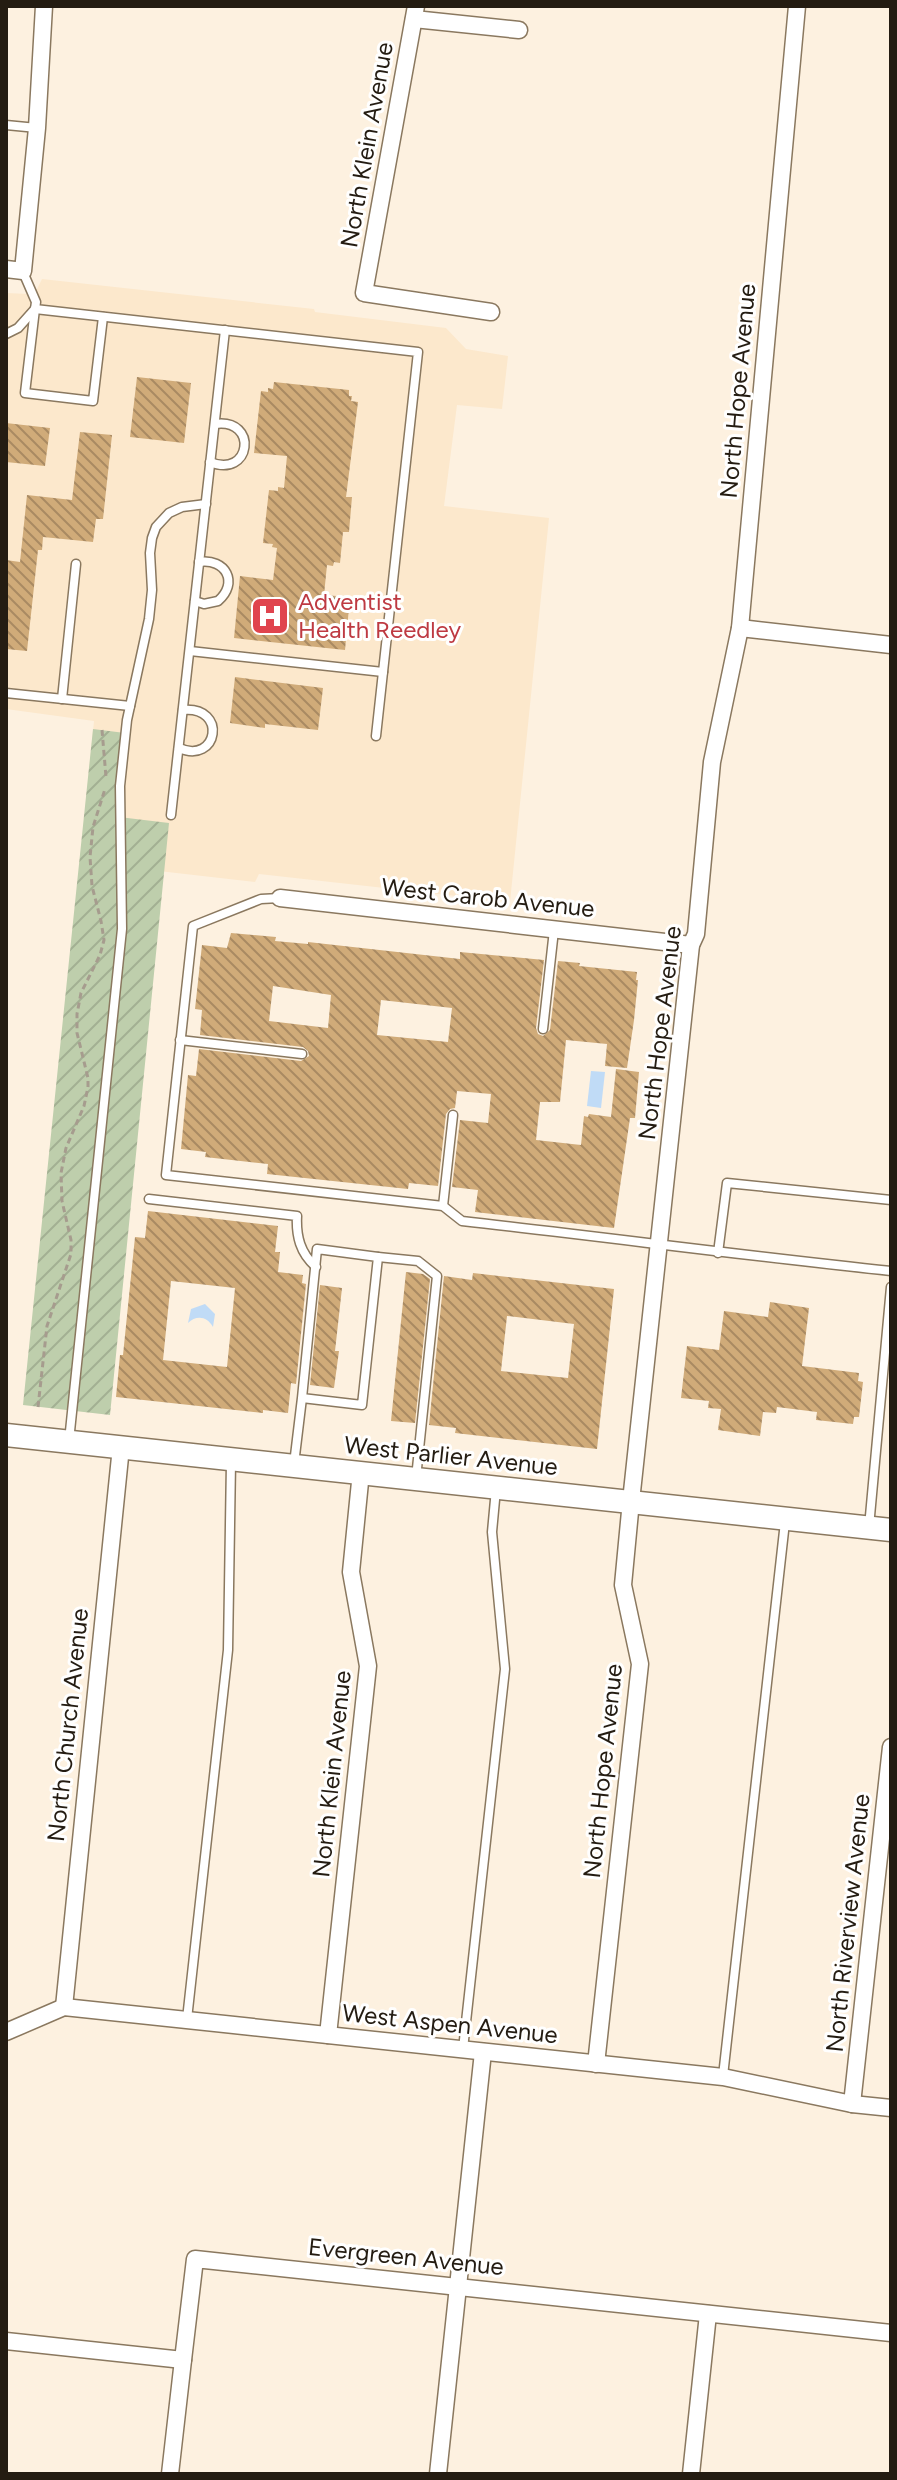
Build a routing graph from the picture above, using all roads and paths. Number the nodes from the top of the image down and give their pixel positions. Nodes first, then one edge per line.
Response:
1 (44, 6) edge
2 (797, 6) edge
3 (415, 13) edge
4 (519, 30) dead end
5 (6, 125) edge
6 (37, 128) junction
7 (14, 270) edge
8 (35, 309) junction
9 (491, 312) dead end
10 (103, 317) junction
11 (225, 330) junction
12 (6, 334) edge
13 (215, 424) junction
14 (210, 462) junction
15 (206, 504) junction
16 (199, 562) junction
17 (76, 564) dead end
18 (195, 601) junction
19 (740, 628) junction
20 (891, 645) edge
21 (190, 651) junction
22 (383, 672) junction
23 (6, 693) edge
24 (62, 699) junction
25 (130, 706) junction
26 (183, 710) junction
27 (102, 730) dead end
28 (376, 736) dead end
29 (179, 748) junction
30 (171, 815) dead end
31 (280, 898) joint
32 (554, 929) junction
33 (691, 945) junction
34 (543, 1029) dead end
35 (180, 1040) junction
36 (302, 1054) dead end
37 (453, 1115) dead end
38 (149, 1199) dead end
39 (891, 1200) edge
40 (443, 1206) junction
41 (660, 1243) junction
42 (300, 1247) junction
43 (317, 1249) junction
44 (718, 1253) junction
45 (378, 1257) junction
46 (316, 1267) junction
47 (891, 1271) edge
48 (891, 1287) edge
49 (302, 1398) junction
50 (38, 1407) dead end
51 (6, 1435) edge
52 (69, 1442) junction
53 (121, 1447) junction
54 (231, 1458) junction
55 (294, 1465) junction
56 (361, 1472) junction
57 (416, 1478) junction
58 (496, 1487) junction
59 (631, 1501) junction
60 (785, 1518) junction
61 (880, 1529) edge
62 (891, 1747) edge
63 (64, 2007) junction
64 (187, 2019) junction
65 (6, 2032) edge
66 (328, 2035) junction
67 (463, 2050) junction
68 (483, 2052) junction
69 (596, 2064) junction
70 (723, 2077) junction
71 (852, 2104) junction
72 (891, 2108) edge
73 (458, 2287) junction
74 (708, 2314) junction
75 (891, 2333) edge
76 (6, 2341) edge
77 (183, 2360) junction
78 (170, 2474) edge
79 (438, 2474) edge
80 (691, 2474) edge

1 - 6 street
2 - 19 street, North Hope Avenue
3 - 4 street
3 - 9 street, North Klein Avenue
5 - 6 lane
6 - 7 street
7 - 8 lane
8 - 10 lane
8 - 10 lane
8 - 12 lane
10 - 11 lane
11 - 13 lane
11 - 22 lane
13 - 14 lane
13 - 14 lane
14 - 15 lane
15 - 16 lane
15 - 25 lane
16 - 18 lane
16 - 18 lane
17 - 24 lane
18 - 21 lane
19 - 20 street
19 - 33 street, North Hope Avenue
21 - 22 lane
21 - 26 lane
22 - 28 lane
23 - 24 lane
24 - 25 lane
25 - 52 lane
26 - 29 lane
26 - 29 lane
27 - 50 path
29 - 30 lane
31 - 32 street, West Carob Avenue
31 - 35 lane
32 - 33 street, West Carob Avenue
32 - 34 lane
33 - 41 street, North Hope Avenue
35 - 36 lane
35 - 40 lane
37 - 40 lane
38 - 42 lane
39 - 44 lane
40 - 41 lane
41 - 44 lane
41 - 59 street, North Hope Avenue
42 - 43 lane
42 - 46 lane
43 - 45 lane
43 - 46 lane
44 - 47 lane
45 - 49 lane
45 - 57 lane
46 - 49 lane
48 - 61 lane
49 - 55 lane
51 - 52 street, West Parlier Avenue
52 - 53 street, West Parlier Avenue
53 - 54 street, West Parlier Avenue
53 - 63 street, North Church Avenue
54 - 55 street, West Parlier Avenue
54 - 64 lane
55 - 56 street, West Parlier Avenue
56 - 57 street, West Parlier Avenue
56 - 66 street, North Klein Avenue
57 - 58 street, West Parlier Avenue
58 - 59 street, West Parlier Avenue
58 - 67 lane
59 - 60 street, West Parlier Avenue
59 - 69 street, North Hope Avenue
60 - 61 street, West Parlier Avenue
60 - 70 lane
62 - 71 street, North Riverview Avenue
63 - 64 street, West Aspen Avenue
63 - 65 street, West Aspen Avenue
64 - 66 street, West Aspen Avenue
66 - 67 street, West Aspen Avenue
67 - 68 street, West Aspen Avenue
68 - 69 street, West Aspen Avenue
68 - 73 street
69 - 70 street, West Aspen Avenue
70 - 71 street, West Aspen Avenue
71 - 72 street, West Aspen Avenue
73 - 74 street, Evergreen Avenue
73 - 77 street, Evergreen Avenue
73 - 79 street
74 - 75 street, Evergreen Avenue
74 - 80 street
76 - 77 street
77 - 78 street

